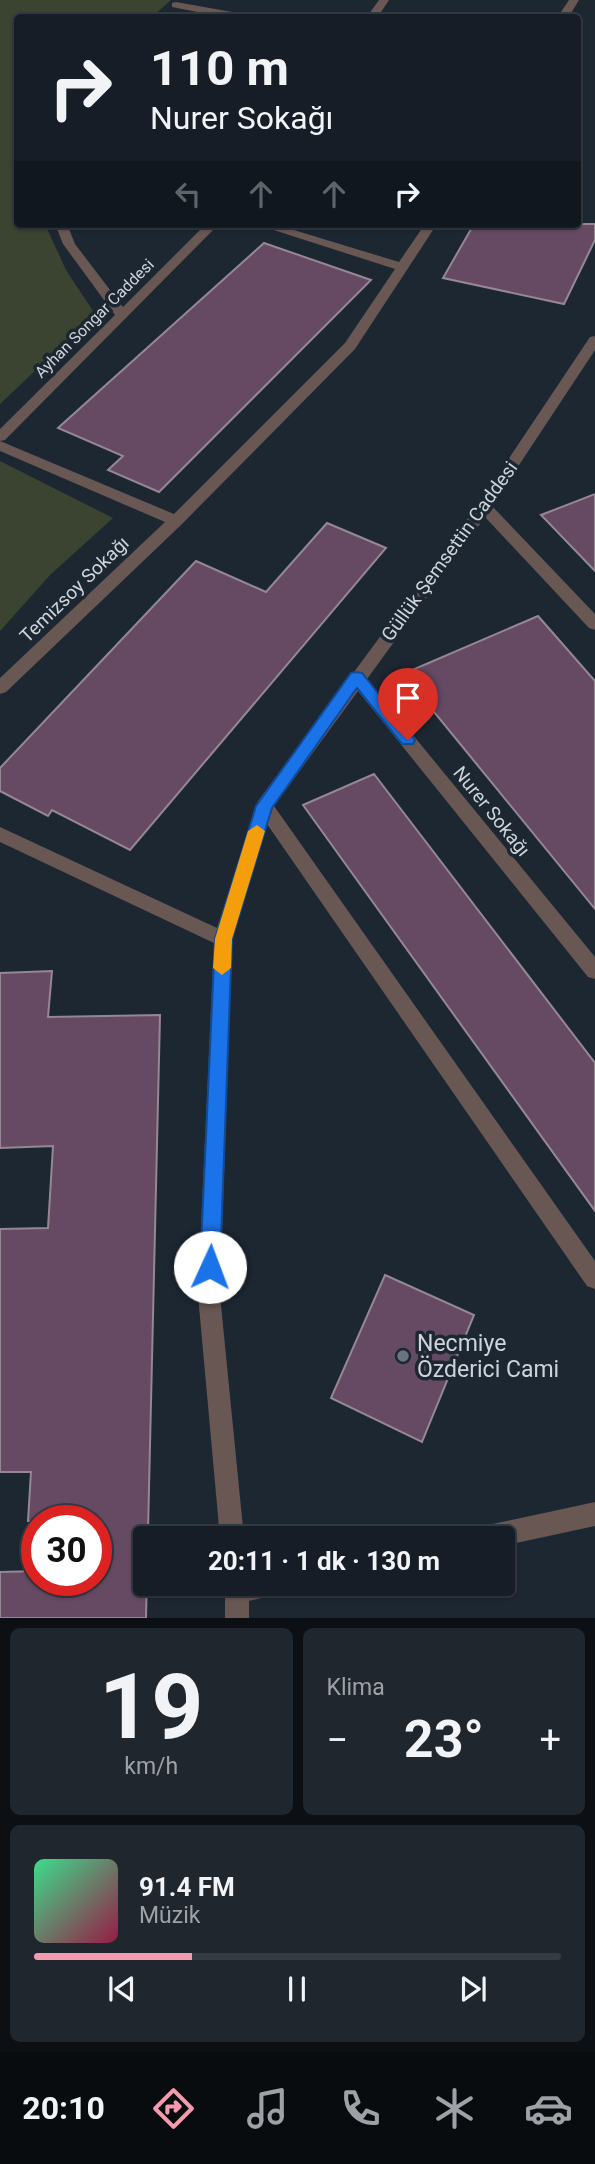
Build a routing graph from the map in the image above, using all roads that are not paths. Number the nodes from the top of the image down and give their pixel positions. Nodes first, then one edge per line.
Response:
1 (176, 5) edge
2 (227, 14) edge
3 (63, 228) edge
4 (209, 228) edge
5 (274, 228) edge
6 (428, 228) edge
7 (402, 267) junction
8 (122, 315) junction
9 (592, 354) edge
10 (0, 437) edge
11 (0, 446) edge
12 (484, 507) junction
13 (176, 521) junction
14 (595, 624) edge
15 (356, 677) junction
16 (0, 688) edge
17 (264, 806) junction
18 (0, 834) edge
19 (223, 939) junction
20 (595, 971) edge
21 (595, 1279) edge
22 (595, 1514) edge
23 (231, 1526) edge
24 (515, 1531) edge
25 (237, 1596) edge
26 (237, 1618) edge

1 - 2 street
3 - 8 street
4 - 8 street, Ayhan Songar Caddesi
5 - 7 street
6 - 7 street, Temizsoy Sokağı
7 - 13 street, Temizsoy Sokağı
8 - 10 street, Ayhan Songar Caddesi
9 - 12 street, Güllük Şemsettin Caddesi
11 - 13 street
12 - 14 street
12 - 15 street, Güllük Şemsettin Caddesi
13 - 16 street, Temizsoy Sokağı
15 - 17 street, Güllük Şemsettin Caddesi
15 - 20 street, Nurer Sokağı
17 - 19 street, Güllük Şemsettin Caddesi
17 - 21 street
18 - 19 street
19 - 23 street, Güllük Şemsettin Caddesi
22 - 24 street
25 - 26 street

